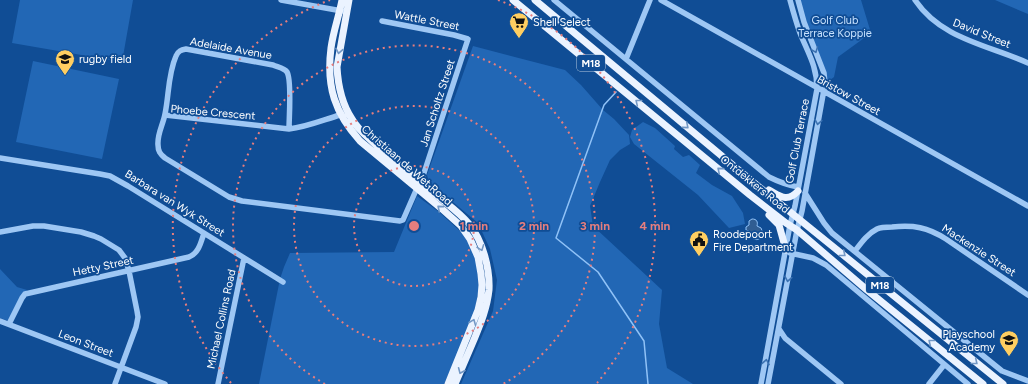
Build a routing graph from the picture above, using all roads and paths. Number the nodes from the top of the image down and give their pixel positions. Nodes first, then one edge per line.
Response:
1 (281, 0) edge
2 (342, 0) edge
3 (349, 0) edge
4 (513, 0) edge
5 (535, 0) edge
6 (554, 0) edge
7 (650, 0) edge
8 (661, 0) edge
9 (790, 0) edge
10 (798, 0) edge
11 (915, 0) edge
12 (343, 12) junction
13 (382, 21) dead end
14 (468, 39) joint
15 (626, 59) junction
16 (1028, 63) edge
17 (817, 88) junction
18 (823, 91) junction
19 (340, 115) junction
20 (165, 116) junction
21 (289, 129) junction
22 (0, 158) edge
23 (753, 182) junction
24 (419, 185) junction
25 (800, 190) junction
26 (750, 195) junction
27 (1028, 206) edge
28 (793, 214) junction
29 (405, 216) joint
30 (799, 219) junction
31 (790, 225) junction
32 (797, 230) junction
33 (0, 232) edge
34 (204, 232) junction
35 (786, 251) junction
36 (855, 251) junction
37 (793, 254) junction
38 (244, 258) junction
39 (129, 271) junction
40 (284, 282) dead end
41 (1028, 295) edge
42 (0, 321) edge
43 (9, 324) junction
44 (772, 326) junction
45 (771, 333) junction
46 (780, 334) junction
47 (944, 364) junction
48 (122, 368) junction
49 (1028, 381) edge
50 (115, 384) edge
51 (164, 384) edge
52 (218, 384) edge
53 (448, 384) edge
54 (455, 384) edge
55 (762, 384) edge
56 (768, 384) edge
57 (841, 384) edge
58 (929, 384) edge
59 (968, 384) edge
60 (983, 384) edge
61 (1002, 384) edge

1 - 12 street
2 - 12 main road, Christiaan de Wet Road
3 - 12 main road, Christiaan de Wet Road
26 -> 4 main road, Ontdekkers Road / M18
5 -> 23 main road, Ontdekkers Road / M18
6 - 15 street, Ontdekkers Road
7 - 15 street
8 - 17 street, Bristow Street
9 - 17 street, Golf Club Terrace
10 -> 18 street, Golf Club Terrace
11 - 16 street, David Street
12 - 19 main road, Christiaan de Wet Road
12 -> 24 main road, Christiaan de Wet Road
13 - 14 street, Wattle Street
14 - 24 street, Jan Scholtz Street
15 - 25 street, Ontdekkers Road
17 - 18 street, Bristow Street
17 - 25 street, Golf Club Terrace
18 -> 25 street, Golf Club Terrace
18 - 27 street, Bristow Street
19 - 21 street, Phoebe Crescent
19 - 24 main road, Christiaan de Wet Road
20 - 21 street, Phoebe Crescent
20 - 21 street, Adelaide Avenue
20 - 29 street, Phoebe Crescent
22 - 34 street, Barbara van Wyk Street
23 - 25 main road
23 - 28 main road, Ontdekkers Road / M18
24 - 29 street, Jan Scholtz Street
53 -> 24 main road, Christiaan de Wet Road
24 -> 54 main road, Christiaan de Wet Road
25 - 28 street, Golf Club Terrace
25 - 30 street, Golf Club Terrace
25 - 36 street
26 - 31 main road, Ontdekkers Road / M18
26 - 35 main road
28 - 30 main road, Ontdekkers Road / M18
28 - 31 street, Golf Club Terrace
30 - 32 street, Golf Club Terrace
30 -> 61 main road, Ontdekkers Road / M18
31 - 32 main road, Ontdekkers Road / M18
31 - 35 street, Golf Club Terrace
32 - 37 street, Golf Club Terrace
60 -> 32 main road, Ontdekkers Road / M18
33 - 39 street
34 - 38 street, Barbara van Wyk Street
34 - 39 street, Hetty Street
35 - 37 street
35 - 44 street, Golf Club Terrace
36 - 41 street, Mackenzie Street
36 - 49 street
37 -> 46 street, Golf Club Terrace
37 - 47 street
38 - 40 street, Barbara van Wyk Street
38 - 52 street, Michael Collins Road
39 - 43 street, Hetty Street
39 - 48 street
42 - 43 street, Leon Street
43 - 48 street, Leon Street
44 - 45 street, Golf Club Terrace
44 - 46 street
45 - 46 street
55 -> 45 street, Golf Club Terrace
46 - 56 street, Golf Club Terrace
46 - 57 street
47 - 58 street
47 - 59 street
48 - 50 street
48 - 51 street, Leon Street

